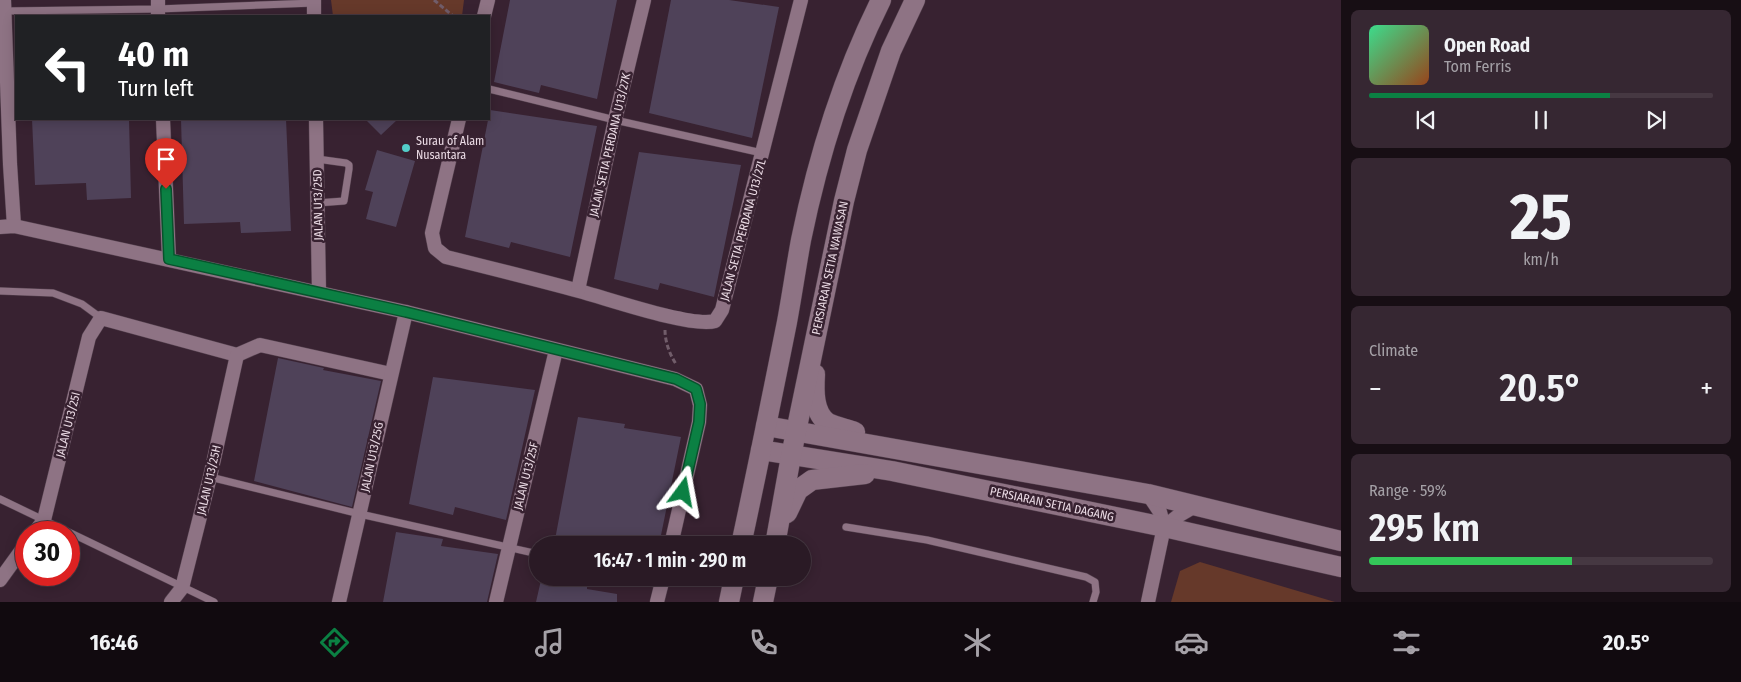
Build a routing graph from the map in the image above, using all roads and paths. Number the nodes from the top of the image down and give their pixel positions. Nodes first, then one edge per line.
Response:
1 (434, 0) edge
2 (488, 0) edge
3 (644, 0) edge
4 (801, 0) edge
5 (881, 0) edge
6 (915, 0) edge
7 (4, 6) edge
8 (314, 6) edge
9 (158, 8) edge
10 (452, 15) edge
11 (484, 15) edge
12 (490, 89) edge
13 (163, 120) edge
14 (316, 120) edge
15 (459, 120) edge
16 (615, 120) junction
17 (762, 153) junction
18 (317, 159) junction
19 (5, 164) edge
20 (317, 203) junction
21 (14, 226) junction
22 (0, 227) edge
23 (169, 259) junction
24 (578, 290) junction
25 (0, 291) edge
26 (319, 292) junction
27 (406, 312) junction
28 (666, 315) junction
29 (101, 318) junction
30 (820, 320) junction
31 (556, 350) junction
32 (237, 355) junction
33 (391, 374) junction
34 (691, 386) junction
35 (766, 426) junction
36 (796, 432) junction
37 (898, 448) junction
38 (762, 450) junction
39 (791, 456) junction
40 (892, 471) junction
41 (210, 477) junction
42 (1148, 494) junction
43 (0, 499) edge
44 (1195, 506) junction
45 (360, 514) junction
46 (44, 520) junction
47 (846, 527) dead end
48 (1164, 527) junction
49 (672, 536) edge
50 (743, 536) edge
51 (777, 536) edge
52 (778, 536) edge
53 (1341, 540) edge
54 (509, 547) junction
55 (529, 552) edge
56 (15, 559) edge
57 (1341, 567) edge
58 (0, 580) edge
59 (661, 586) edge
60 (732, 586) edge
61 (766, 586) edge
62 (182, 588) junction
63 (172, 602) edge
64 (214, 602) edge
65 (339, 602) edge
66 (496, 602) edge
67 (657, 602) edge
68 (729, 602) edge
69 (763, 602) edge
70 (1093, 602) edge
71 (1148, 602) edge

1 - 10 path
2 - 11 street
3 - 16 street, JALAN SETIA PERDANA U13/27K
4 - 17 street, JALAN SETIA PERDANA U13/27L
5 - 35 street
6 - 30 street, PERSIARAN SETIA WAWASAN
7 - 9 lane
7 - 19 street
8 - 9 lane
12 - 16 lane
13 - 23 street
14 - 18 street, JALAN U13/25D
15 - 24 street, JALAN SETIA PERDANA U13/27L
16 - 17 lane
16 - 24 street, JALAN SETIA PERDANA U13/27K
17 - 28 street, JALAN SETIA PERDANA U13/27L
18 - 20 street, JALAN U13/25D
18 - 20 lane
19 - 21 street
20 - 26 street, JALAN U13/25D
21 - 22 street
21 - 23 street
23 - 26 street
24 - 28 street, JALAN SETIA PERDANA U13/27L
25 - 29 lane
26 - 27 street
27 - 31 street
27 - 33 street, JALAN U13/25G
28 - 34 path
29 - 32 street
29 - 46 street, JALAN U13/25I
30 - 36 street, PERSIARAN SETIA WAWASAN
30 - 37 street
31 - 34 street
31 - 54 street, JALAN U13/25F
32 - 33 street
32 - 41 street, JALAN U13/25H
33 - 45 street, JALAN U13/25G
34 - 49 street
35 - 36 street, PERSIARAN SETIA DAGANG
35 - 38 street
36 - 37 street, PERSIARAN SETIA DAGANG
36 - 39 street, PERSIARAN SETIA WAWASAN
37 - 42 street, PERSIARAN SETIA DAGANG
38 - 39 street, PERSIARAN SETIA DAGANG
38 - 50 street
39 - 40 street, PERSIARAN SETIA DAGANG
39 - 51 street, PERSIARAN SETIA WAWASAN
40 - 48 street, PERSIARAN SETIA DAGANG
40 - 52 street
41 - 45 lane
41 - 62 street, JALAN U13/25H
42 - 44 street, PERSIARAN SETIA DAGANG
42 - 48 street
43 - 46 lane
44 - 48 street
44 - 53 street, PERSIARAN SETIA DAGANG
45 - 54 lane
45 - 65 street, JALAN U13/25G
46 - 62 lane
47 - 70 lane
48 - 57 street, PERSIARAN SETIA DAGANG
48 - 71 street
54 - 55 lane
54 - 66 street, JALAN U13/25F
56 - 58 street
59 - 67 street
60 - 68 street
61 - 69 street
62 - 63 street, JALAN U13/25H
62 - 64 lane

